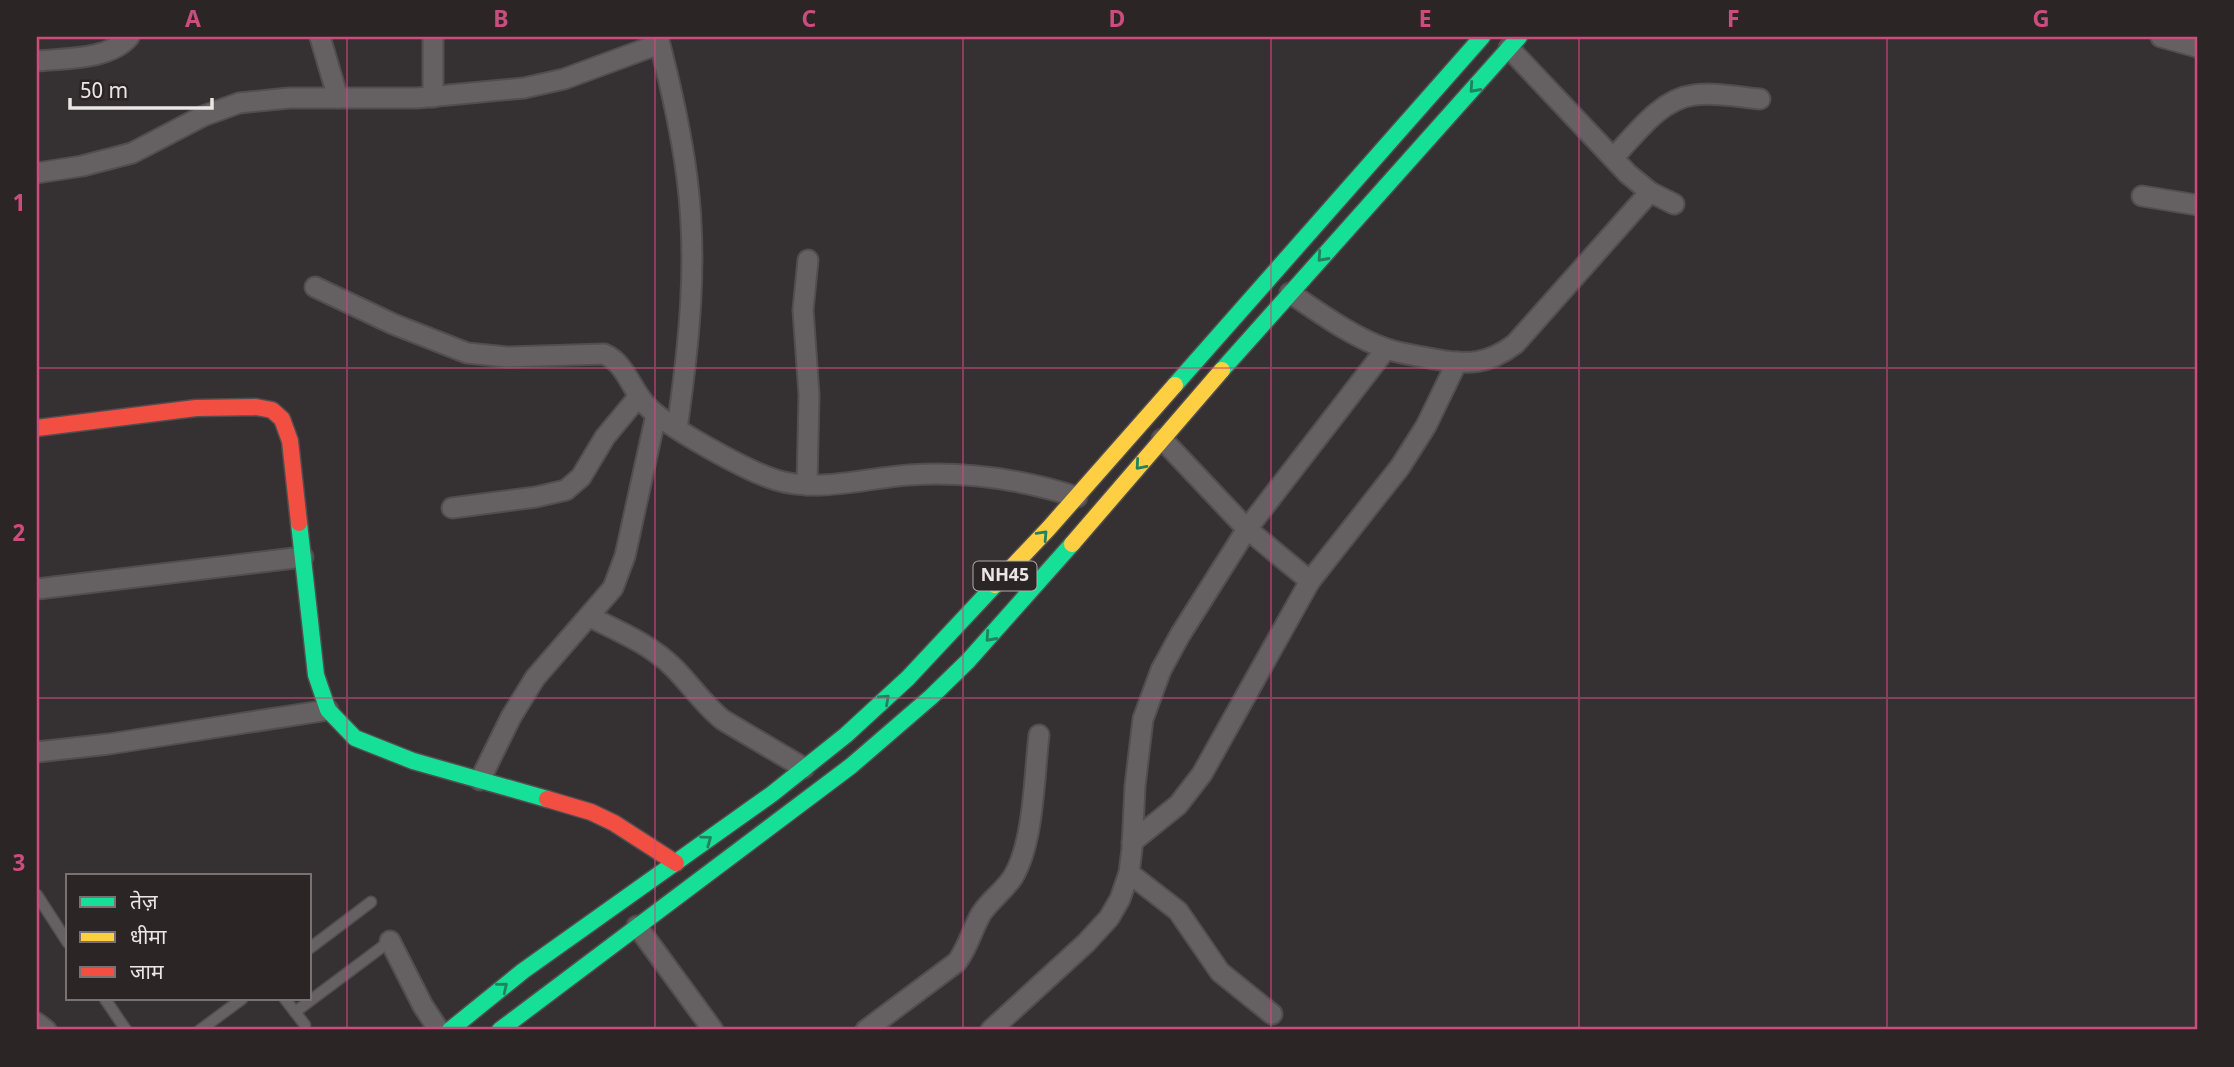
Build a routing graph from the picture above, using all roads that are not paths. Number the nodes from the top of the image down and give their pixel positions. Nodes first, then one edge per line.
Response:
1 (129, 37) edge
2 (320, 37) edge
3 (433, 37) edge
4 (1482, 37) edge
5 (2161, 37) edge
6 (658, 40) edge
7 (1514, 42) edge
8 (2197, 47) edge
9 (37, 61) edge
10 (433, 97) junction
11 (338, 98) junction
12 (1760, 99) dead end
13 (1613, 158) junction
14 (37, 173) edge
15 (1650, 192) junction
16 (2142, 196) dead end
17 (1674, 204) dead end
18 (2197, 205) edge
19 (808, 260) dead end
20 (315, 287) dead end
21 (1290, 293) junction
22 (1387, 349) junction
23 (1457, 362) junction
24 (639, 396) junction
25 (656, 415) junction
26 (37, 428) edge
27 (677, 428) junction
28 (1162, 439) junction
29 (807, 485) junction
30 (1077, 497) junction
31 (452, 508) dead end
32 (1247, 529) junction
33 (303, 557) junction
34 (1310, 581) junction
35 (37, 589) edge
36 (590, 617) junction
37 (328, 710) junction
38 (1039, 735) dead end
39 (37, 752) edge
40 (804, 768) junction
41 (480, 780) junction
42 (1132, 842) junction
43 (676, 863) junction
44 (1129, 873) junction
45 (37, 895) edge
46 (371, 902) dead end
47 (637, 926) junction
48 (66, 940) edge
49 (390, 941) joint
50 (312, 946) edge
51 (312, 999) edge
52 (106, 1000) edge
53 (241, 1000) edge
54 (286, 1000) edge
55 (311, 1000) edge
56 (295, 1012) junction
57 (1272, 1014) dead end
58 (37, 1023) edge
59 (305, 1025) dead end
60 (46, 1030) edge
61 (126, 1030) edge
62 (200, 1030) edge
63 (439, 1030) edge
64 (450, 1030) edge
65 (500, 1030) edge
66 (713, 1030) edge
67 (866, 1030) edge
68 (991, 1030) edge

1 - 9 street
2 - 11 street
3 - 10 street
4 - 30 main road, NH45
5 - 8 street
6 - 10 street
6 - 27 street
7 - 13 street
7 -> 21 main road, NH45
10 - 11 street
11 - 14 street
12 - 13 street
13 - 15 street
15 - 17 street
15 - 23 street
16 - 18 street
19 - 29 street
20 - 24 street
21 - 22 street
21 - 28 main road, NH45
22 - 23 street
22 - 32 street
23 - 34 street
24 - 25 street
24 - 31 street
25 - 27 street
25 - 36 street
26 - 33 main road
27 - 29 street
28 - 32 street
28 -> 47 main road, NH45
29 - 30 street
40 -> 30 main road, NH45
32 - 34 street
32 - 42 street
33 - 35 street
33 - 37 main road
34 - 42 street
36 - 40 street
36 - 41 street
37 - 39 street
37 - 41 main road
38 - 67 street
43 -> 40 main road, NH45
41 - 43 main road
42 - 44 street
64 -> 43 main road, NH45
44 - 57 street
44 - 68 street
45 - 48 lane
46 - 50 lane
47 - 65 main road, NH45
47 - 66 street
49 - 51 lane
49 - 63 street
52 - 61 lane
53 - 62 lane
54 - 56 lane
55 - 56 lane
56 - 59 lane
58 - 60 street

